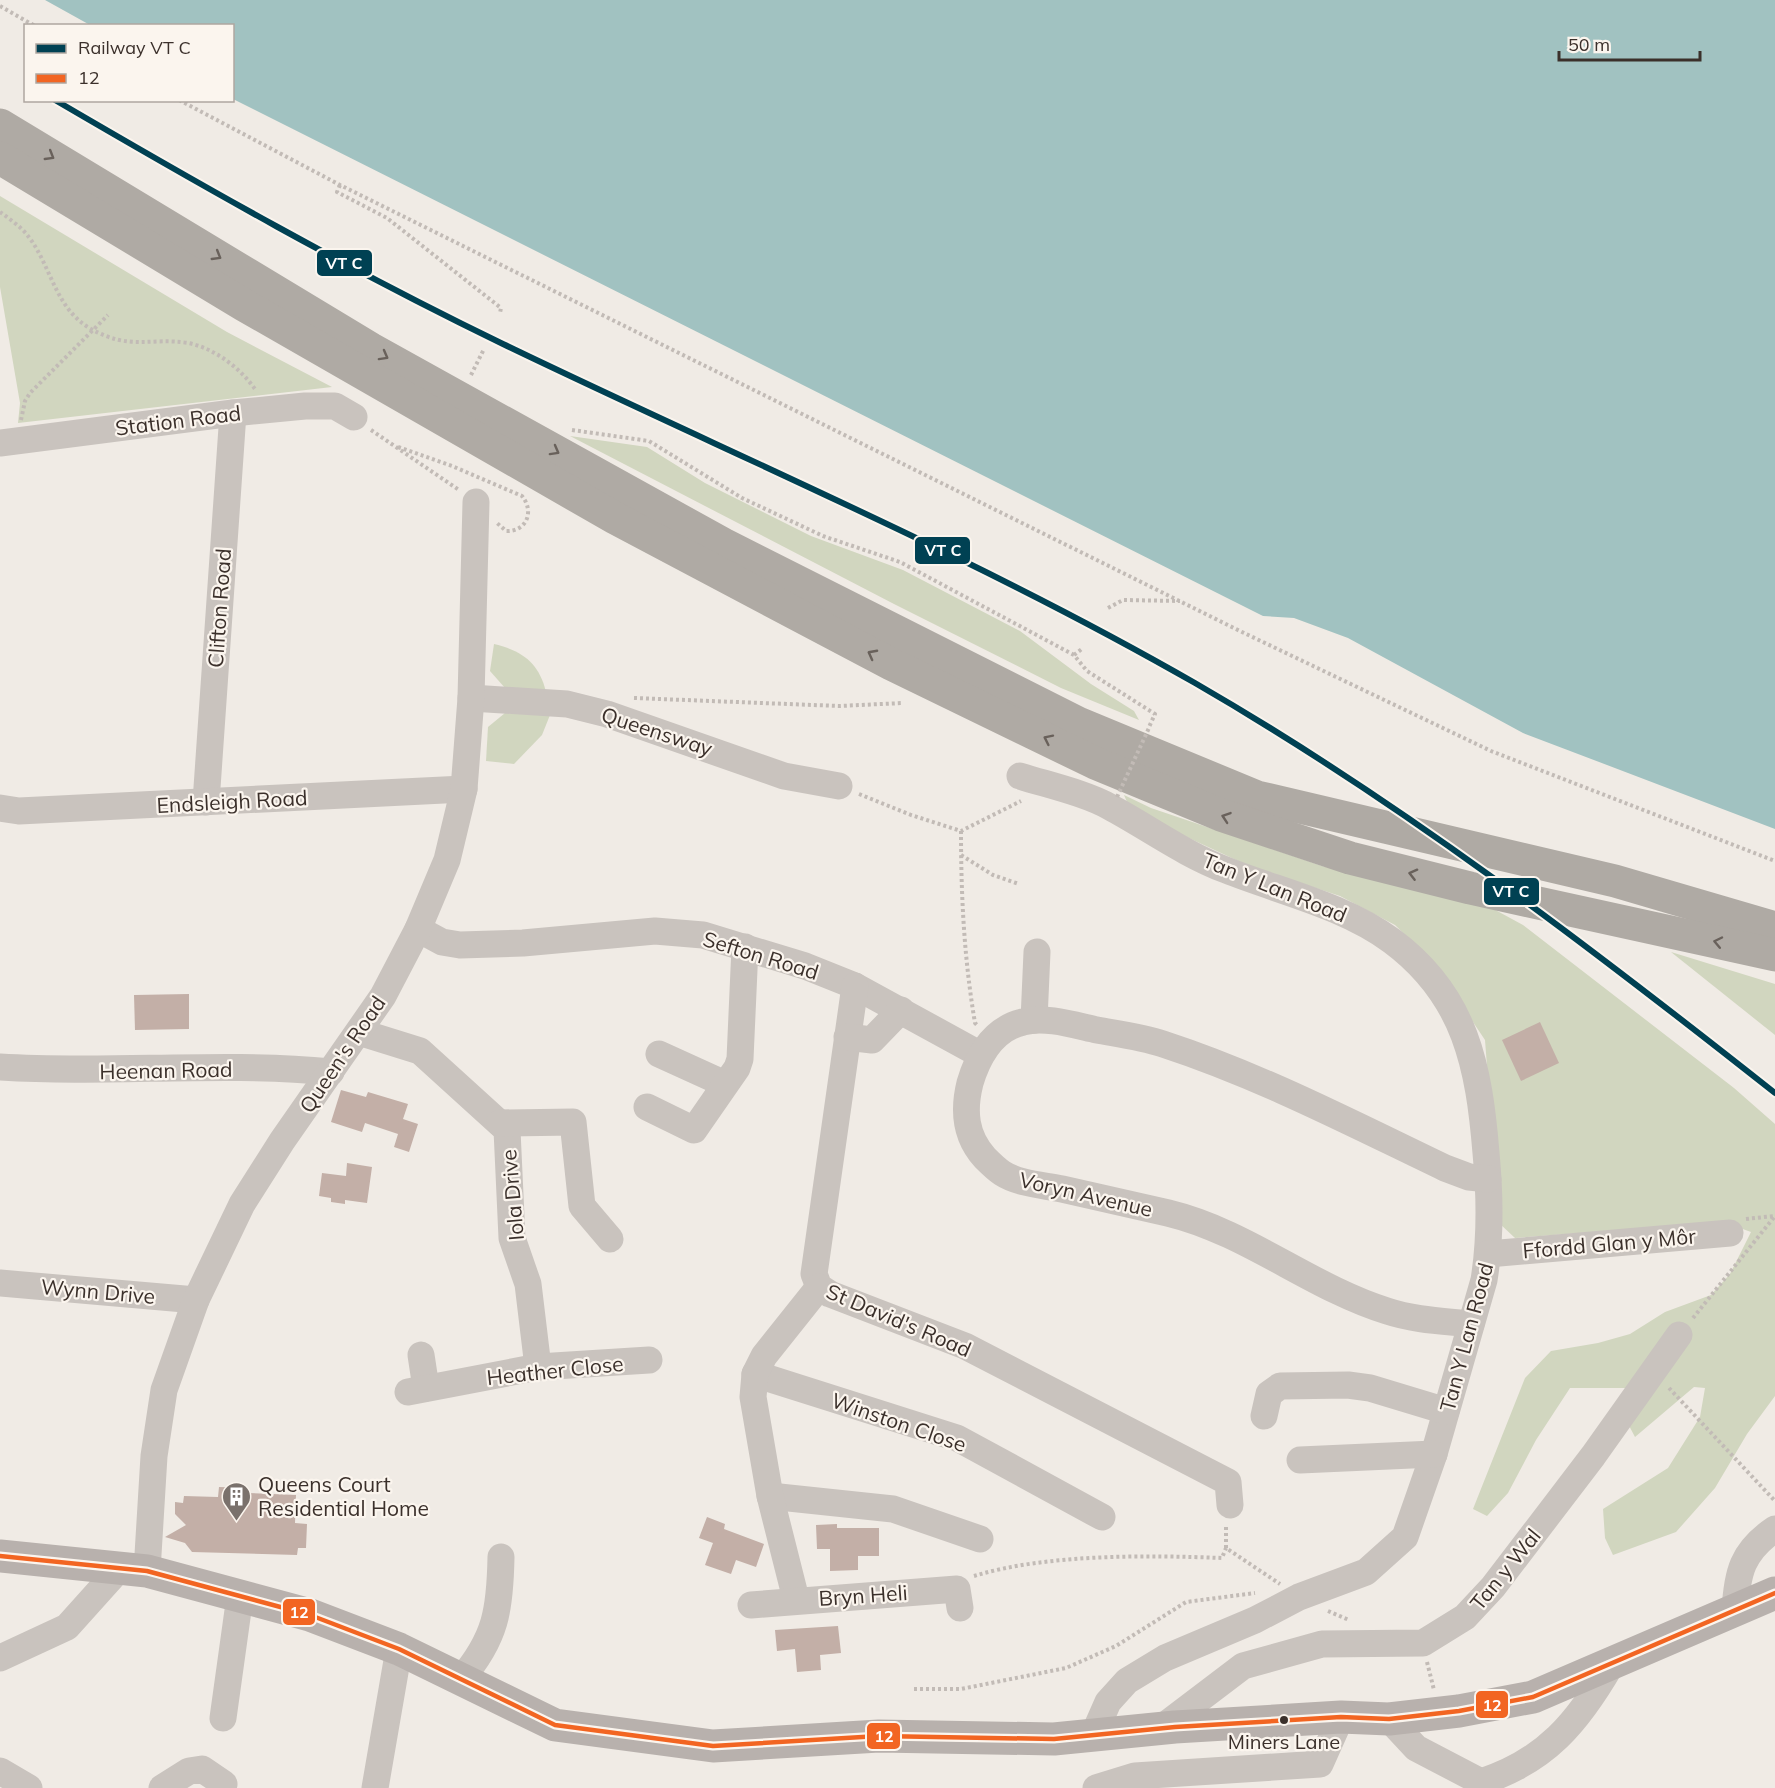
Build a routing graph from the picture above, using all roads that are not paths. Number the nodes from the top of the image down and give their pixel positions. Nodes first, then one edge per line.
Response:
1 (0, 125) edge
2 (0, 158) edge
3 (246, 411) junction
4 (354, 417) road end
5 (8, 442) edge
6 (482, 514) road end
7 (471, 698) junction
8 (1020, 776) dead end
9 (839, 786) road end
10 (464, 789) junction
11 (206, 802) junction
12 (0, 808) edge
13 (1775, 928) edge
14 (418, 929) junction
15 (745, 947) junction
16 (1037, 952) dead end
17 (1775, 955) edge
18 (855, 986) junction
19 (901, 1010) junction
20 (1034, 1020) junction
21 (359, 1032) junction
22 (848, 1037) junction
23 (987, 1047) junction
24 (659, 1054) dead end
25 (0, 1067) edge
26 (331, 1072) junction
27 (725, 1084) junction
28 (647, 1107) dead end
29 (500, 1123) junction
30 (1488, 1179) junction
31 (1730, 1233) dead end
32 (610, 1239) dead end
33 (1488, 1254) junction
34 (0, 1282) edge
35 (819, 1287) junction
36 (196, 1300) junction
37 (1471, 1324) junction
38 (1679, 1335) road end
39 (421, 1356) dead end
40 (650, 1358) dead end
41 (538, 1367) junction
42 (755, 1374) junction
43 (1446, 1411) junction
44 (1264, 1416) dead end
45 (1434, 1454) junction
46 (1300, 1460) dead end
47 (770, 1496) junction
48 (1230, 1505) road end
49 (1102, 1517) dead end
50 (1775, 1529) edge
51 (980, 1539) dead end
52 (0, 1556) edge
53 (501, 1557) dead end
54 (133, 1570) junction
55 (1775, 1593) edge
56 (240, 1596) junction
57 (796, 1599) junction
58 (958, 1599) road end
59 (752, 1605) dead end
60 (1735, 1611) junction
61 (399, 1649) junction
62 (0, 1658) edge
63 (1611, 1665) junction
64 (461, 1679) junction
65 (1341, 1717) junction
66 (223, 1718) dead end
67 (1389, 1719) junction
68 (1160, 1729) junction
69 (1093, 1736) junction
70 (0, 1771) edge
71 (224, 1784) dead end
72 (29, 1788) edge
73 (162, 1788) edge
74 (375, 1788) edge
75 (1096, 1788) edge

1 -> 13 highway
17 -> 2 highway
3 - 4 street, Station Road
3 - 5 street, Station Road
3 - 11 street, Clifton Road
6 - 7 street, Queen's Road
7 - 9 street, Queensway
7 - 10 street, Queen's Road
8 - 30 street, Tan Y Lan Road
10 - 11 street, Endsleigh Road
10 - 14 street, Queen's Road
11 - 12 street, Endsleigh Road
14 - 15 street, Sefton Road
14 - 21 street, Queen's Road
15 - 18 street, Sefton Road
15 - 27 street
16 - 20 street
18 - 19 street, Sefton Road
18 - 22 street, St David's Road
19 - 22 street
19 - 23 street, Sefton Road
20 - 23 street
20 - 30 street
21 - 26 street, Queen's Road
21 - 29 street, Iola Drive
22 - 35 street, St David's Road
23 - 37 street, Voryn Avenue
24 - 27 street
25 - 26 street, Heenan Road
26 - 36 street, Queen's Road
27 - 28 street
29 - 32 street
29 - 41 street, Iola Drive
30 - 33 street, Tan Y Lan Road
31 - 33 street, Ffordd Glan y Môr
33 - 37 street, Tan Y Lan Road
34 - 36 street, Wynn Drive
35 - 42 street
35 - 48 street, St David's Road
36 - 54 street, Queen's Road
37 - 43 street, Tan Y Lan Road
38 - 68 street, Tan y Wal
39 - 41 street, Heather Close
40 - 41 street, Heather Close
42 - 47 street
42 - 49 street, Winston Close
43 - 44 street
43 - 45 street, Tan Y Lan Road
45 - 46 street
45 - 69 street, Tan Y Lan Road
47 - 51 street
47 - 57 street
50 - 60 street
52 - 54 main road
53 - 64 street
54 - 56 main road
54 - 62 street
55 - 60 main road
56 - 61 main road
56 - 66 street
57 - 58 street, Bryn Heli
57 - 59 street, Bryn Heli
60 - 63 main road
61 - 64 main road
61 - 74 street
63 - 67 main road
63 - 67 street
64 - 69 main road
65 - 67 main road
65 - 68 main road
65 - 75 street
68 - 69 main road
70 - 72 street
71 - 73 street

